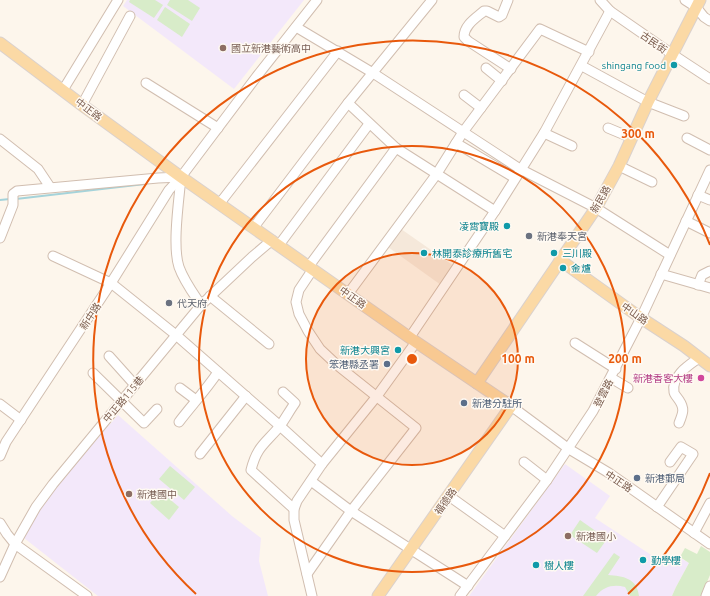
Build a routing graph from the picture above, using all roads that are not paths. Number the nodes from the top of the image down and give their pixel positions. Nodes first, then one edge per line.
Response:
1 (118, 0) edge
2 (317, 0) edge
3 (432, 0) edge
4 (508, 0) edge
5 (600, 0) edge
6 (685, 0) edge
7 (698, 3) edge
8 (610, 11) junction
9 (130, 16) dead end
10 (710, 20) edge
11 (296, 27) junction
12 (0, 43) edge
13 (338, 51) junction
14 (589, 52) junction
15 (672, 54) junction
16 (582, 66) junction
17 (486, 68) dead end
18 (511, 69) junction
19 (373, 73) junction
20 (710, 80) edge
21 (502, 81) junction
22 (146, 83) dead end
23 (63, 90) junction
24 (464, 95) dead end
25 (648, 102) junction
26 (348, 103) junction
27 (82, 105) junction
28 (481, 108) junction
29 (684, 116) dead end
30 (370, 124) junction
31 (218, 128) junction
32 (608, 128) dead end
33 (463, 132) junction
34 (544, 133) junction
35 (632, 138) junction
36 (687, 138) dead end
37 (0, 139) edge
38 (456, 143) junction
39 (572, 146) dead end
40 (396, 148) junction
41 (710, 150) edge
42 (619, 166) junction
43 (520, 169) junction
44 (710, 170) edge
45 (436, 175) junction
46 (181, 177) junction
47 (515, 178) junction
48 (652, 182) dead end
49 (50, 187) junction
50 (698, 195) junction
51 (710, 200) edge
52 (220, 203) junction
53 (596, 208) junction
54 (495, 211) junction
55 (686, 221) junction
56 (254, 227) junction
57 (710, 233) edge
58 (0, 238) edge
59 (276, 242) junction
60 (670, 255) junction
61 (53, 256) dead end
62 (560, 260) junction
63 (311, 267) junction
64 (710, 271) edge
65 (661, 274) junction
66 (111, 283) junction
67 (698, 285) junction
68 (710, 288) edge
69 (348, 294) junction
70 (210, 296) junction
71 (201, 305) junction
72 (641, 318) junction
73 (176, 335) junction
74 (413, 339) junction
75 (575, 343) dead end
76 (269, 344) dead end
77 (109, 356) dead end
78 (699, 358) junction
79 (710, 366) edge
80 (616, 368) junction
81 (218, 372) junction
82 (93, 373) dead end
83 (611, 378) junction
84 (477, 383) junction
85 (135, 385) junction
86 (180, 388) dead end
87 (628, 388) dead end
88 (283, 392) dead end
89 (246, 396) junction
90 (377, 396) junction
91 (122, 400) junction
92 (196, 400) junction
93 (0, 404) edge
94 (511, 406) junction
95 (157, 409) dead end
96 (21, 420) junction
97 (180, 422) dead end
98 (679, 423) dead end
99 (280, 426) junction
100 (569, 449) junction
101 (200, 454) dead end
102 (0, 456) edge
103 (524, 462) dead end
104 (670, 462) dead end
105 (322, 464) junction
106 (547, 480) junction
107 (310, 481) junction
108 (449, 496) junction
109 (710, 503) edge
110 (657, 507) junction
111 (294, 509) junction
112 (351, 511) junction
113 (0, 523) edge
114 (694, 533) junction
115 (506, 536) junction
116 (15, 544) junction
117 (710, 544) edge
118 (410, 550) junction
119 (307, 574) junction
120 (0, 577) edge
121 (468, 586) junction
122 (710, 586) edge
123 (87, 596) edge
124 (312, 596) edge
125 (378, 596) edge
126 (460, 596) edge
127 (706, 596) edge

1 - 23 street
2 - 11 street, 新中路
3 - 19 street
4 - 18 street
5 - 8 street, 古民街
6 - 7 street
7 - 10 street
7 - 15 main road, 新民路
8 - 14 street
8 - 15 street, 古民街
9 - 27 street
11 - 13 street
11 - 31 street, 新中路
12 - 23 main road, 中正路
13 - 19 street
13 - 52 street
14 - 16 street
14 - 18 street
15 - 20 street, 古民街
15 - 25 main road, 新民路
16 - 25 street
16 - 34 street
17 - 21 street
18 - 21 street
19 - 26 street
19 - 33 street
21 - 28 street
22 - 31 street
23 - 27 main road, 中正路
24 - 28 street
25 - 29 street
25 - 35 main road, 新民路
26 - 30 street
26 - 56 street
27 - 46 main road, 中正路
28 - 33 street
30 - 40 street
30 - 59 street, 中正路115巷
31 - 46 street, 新中路
32 - 35 street
33 - 38 street
33 - 43 street
34 - 39 street
34 - 43 street
35 - 42 main road, 新民路
36 - 41 street
37 - 49 street
38 - 45 street
38 - 47 street
40 - 45 street
40 - 63 street
42 - 48 street
42 - 53 main road, 新民路
43 - 47 street
43 - 53 street
44 - 50 street, 登雲路
45 - 54 street
45 - 69 street
46 - 49 street
46 - 52 main road, 中正路
46 - 66 street, 新中路
46 - 71 street
47 - 54 street
49 - 58 street
50 - 51 street
50 - 55 street, 登雲路
52 - 56 main road, 中正路
53 - 60 street
53 - 62 main road, 新民路
54 - 74 street
55 - 57 street
55 - 60 street, 登雲路
56 - 59 main road, 中正路
59 - 63 main road, 中正路
59 - 70 street, 中正路115巷
60 - 65 street, 登雲路
61 - 66 street
62 - 72 main road, 中山路
62 - 84 main road, 新民路
63 - 69 main road, 中正路
63 - 90 street
64 - 67 street
65 - 67 street
65 - 72 street, 登雲路
66 - 73 street
66 - 96 street, 新中路
67 - 68 street
69 - 74 main road, 中正路
70 - 71 street, 中正路115巷
70 - 76 street
71 - 73 street, 中正路115巷
72 - 78 main road, 中山路
72 - 80 street, 登雲路
73 - 81 street
73 - 85 street, 中正路115巷
74 - 84 main road, 中正路
74 - 90 street
75 - 80 street
77 - 85 street
78 - 79 main road, 中山路
78 - 98 street
80 - 83 street, 登雲路
81 - 89 street
81 - 92 street
82 - 91 street
83 - 87 street
83 - 100 street, 登雲路
84 - 94 main road, 中正路
85 - 91 street, 中正路115巷
86 - 92 street
88 - 99 street
89 - 99 street
89 - 101 street
90 - 105 street
90 - 112 street
91 - 95 street
91 - 116 street, 中正路115巷
92 - 97 street
93 - 96 street
94 - 100 street, 中正路
94 - 108 main road, 福德路
96 - 102 street, 新中路
99 - 105 street
99 - 111 street
100 - 106 street, 登雲路
100 - 110 street, 中正路
103 - 106 street
104 - 110 street
105 - 107 street
106 - 115 street, 登雲路
107 - 111 street
107 - 112 street
108 - 115 street
108 - 118 main road, 福德路
109 - 114 street
110 - 114 street, 中正路
111 - 119 street
112 - 118 street
112 - 119 street
113 - 116 street
114 - 117 street, 中正路
115 - 121 street, 登雲路
116 - 120 street, 中正路115巷
116 - 123 street
118 - 121 street
118 - 125 main road, 福德路
119 - 124 street
121 - 126 street, 登雲路
122 - 127 street

